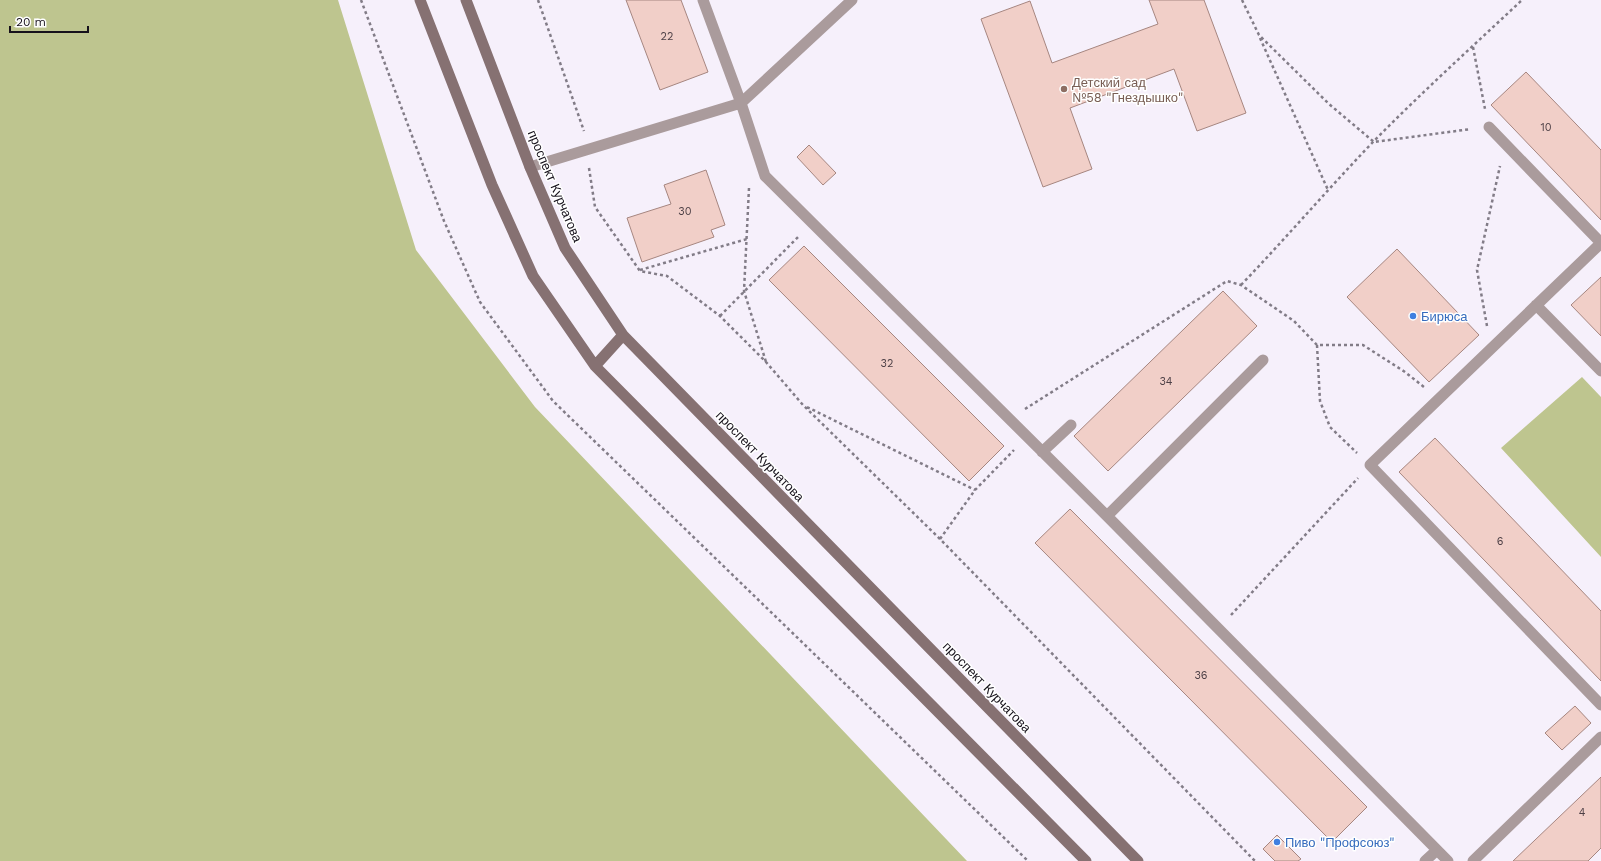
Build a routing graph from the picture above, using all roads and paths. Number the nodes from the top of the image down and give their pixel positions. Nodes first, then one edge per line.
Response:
1 (361, 0) edge
2 (420, 0) edge
3 (466, 0) edge
4 (538, 0) edge
5 (703, 0) edge
6 (852, 0) edge
7 (1242, 0) edge
8 (1522, 0) edge
9 (1259, 35) junction
10 (1473, 47) junction
11 (742, 103) junction
12 (1489, 127) junction
13 (1374, 142) junction
14 (1505, 144) junction
15 (587, 150) junction
16 (530, 167) junction
17 (750, 183) dead end
18 (1328, 190) junction
19 (812, 223) junction
20 (747, 239) junction
21 (640, 271) junction
22 (1242, 285) junction
23 (744, 291) junction
24 (1536, 305) junction
25 (720, 316) junction
26 (623, 335) junction
27 (1318, 345) junction
28 (1491, 348) junction
29 (1263, 360) dead end
30 (766, 362) junction
31 (595, 366) junction
32 (1601, 371) edge
33 (1439, 398) junction
34 (803, 405) junction
35 (1010, 419) junction
36 (1071, 425) dead end
37 (1027, 436) junction
38 (1042, 452) junction
39 (1370, 465) junction
40 (974, 490) junction
41 (1107, 516) junction
42 (940, 539) junction
43 (1218, 629) junction
44 (1601, 704) edge
45 (1601, 737) edge
46 (1436, 850) junction
47 (1028, 861) edge
48 (1086, 861) edge
49 (1138, 861) edge
50 (1254, 861) edge
51 (1425, 861) edge
52 (1448, 861) edge
53 (1473, 861) edge

1 - 47 path
2 - 31 main road
3 - 16 main road, проспект Курчатова
4 - 15 path
5 - 11 lane
6 - 11 lane
7 - 9 path
8 - 10 path
9 - 13 path
9 - 18 path
10 - 12 path
10 - 13 path
11 - 15 lane
11 - 19 lane
12 - 13 path
12 - 14 lane
13 - 18 path
14 - 24 lane
14 - 28 path
15 - 16 lane
15 - 21 path
16 - 26 main road, проспект Курчатова
17 - 20 path
18 - 22 path
19 - 23 path
19 - 35 lane
20 - 21 path
20 - 23 path
21 - 25 path
22 - 27 path
22 - 35 path
23 - 25 path
23 - 30 path
24 - 28 lane
24 - 32 lane
25 - 30 path
26 - 31 main road
26 - 49 main road, проспект Курчатова
27 - 33 path
27 - 39 path
28 - 33 lane
29 - 41 lane
30 - 34 path
31 - 48 main road
33 - 39 lane
34 - 40 path
34 - 42 path
35 - 37 lane
36 - 38 lane
37 - 38 lane
37 - 40 path
38 - 41 lane
39 - 43 path
39 - 44 lane
40 - 42 path
41 - 43 lane
42 - 50 path
43 - 46 lane
45 - 53 lane
46 - 51 lane
46 - 52 lane

